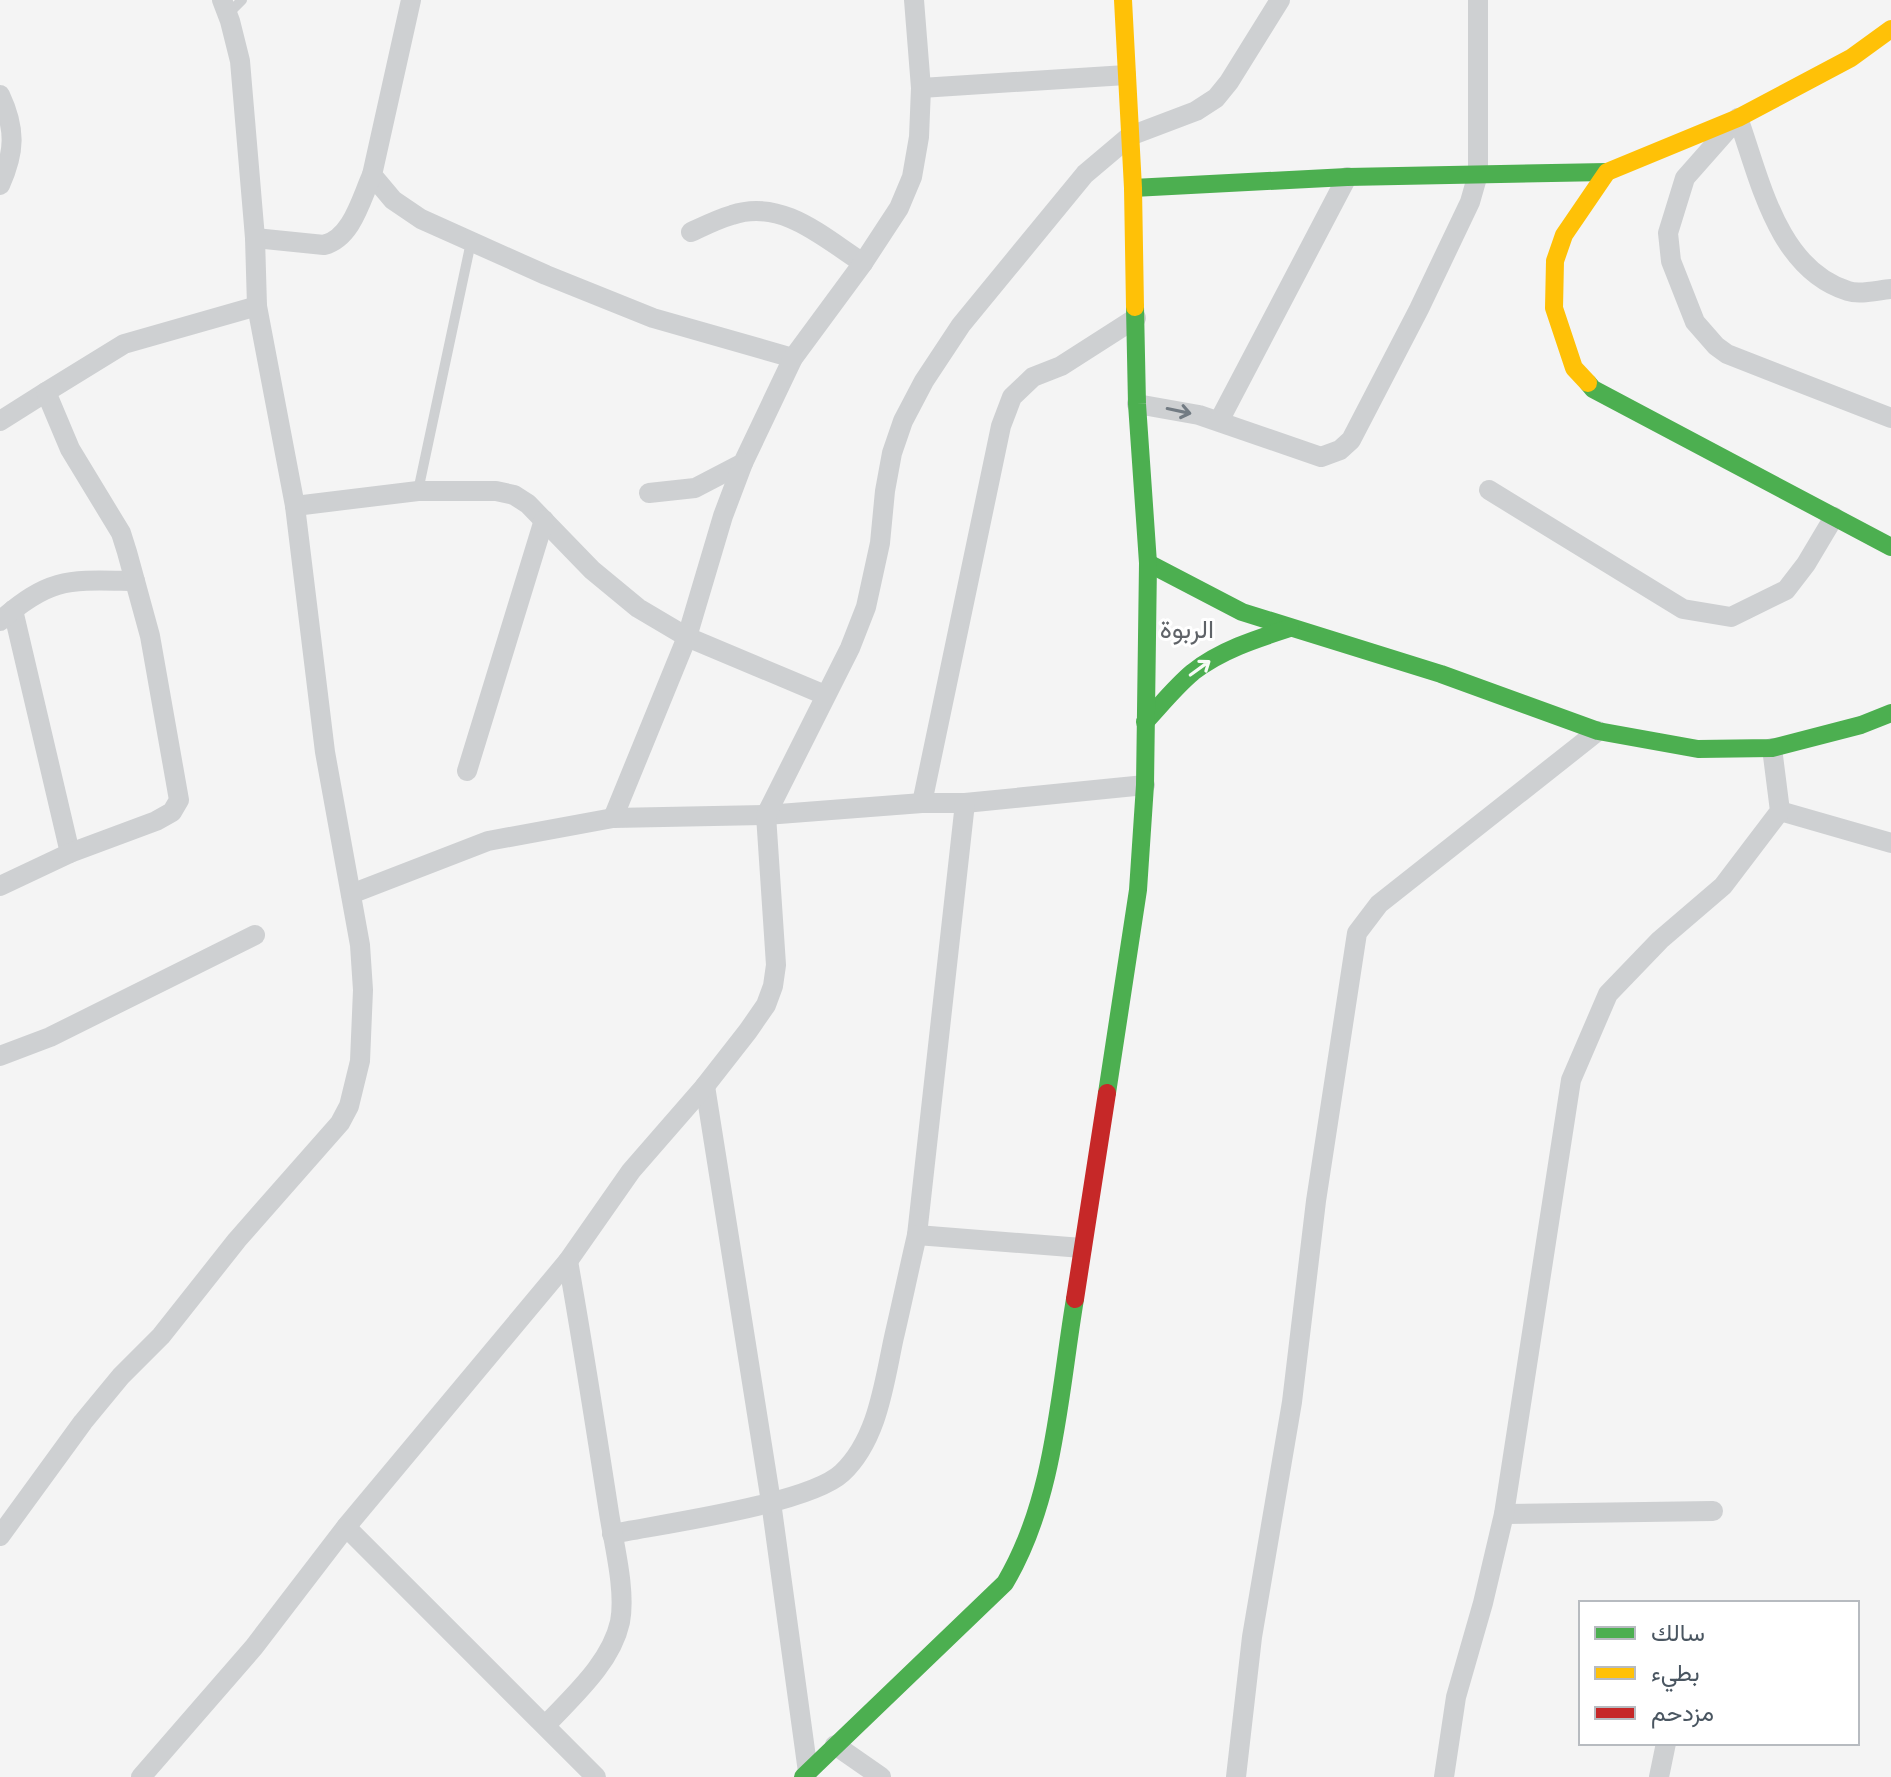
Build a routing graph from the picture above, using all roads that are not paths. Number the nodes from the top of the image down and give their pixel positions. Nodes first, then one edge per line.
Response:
1 (411, 0) edge
2 (914, 0) edge
3 (1123, 0) edge
4 (1280, 0) edge
5 (1478, 0) edge
6 (230, 5) edge
7 (1891, 29) edge
8 (1126, 75) junction
9 (921, 88) junction
10 (0, 95) edge
11 (1738, 118) junction
12 (1130, 136) junction
13 (1607, 172) junction
14 (1478, 174) junction
15 (372, 175) junction
16 (1347, 177) junction
17 (0, 185) edge
18 (1133, 188) junction
19 (691, 232) dead end
20 (255, 238) junction
21 (471, 242) junction
22 (863, 263) junction
23 (1891, 289) edge
24 (257, 306) junction
25 (1136, 318) junction
26 (793, 358) junction
27 (46, 392) junction
28 (1137, 404) junction
29 (1891, 418) edge
30 (0, 421) edge
31 (1219, 421) junction
32 (743, 463) junction
33 (1489, 490) dead end
34 (418, 491) junction
35 (649, 493) dead end
36 (295, 506) junction
37 (1834, 517) junction
38 (544, 520) junction
39 (1891, 547) edge
40 (1148, 563) junction
41 (135, 581) junction
42 (6, 616) edge
43 (1290, 628) junction
44 (687, 637) junction
45 (825, 695) junction
46 (1891, 713) edge
47 (1145, 722) junction
48 (1598, 731) junction
49 (1772, 748) junction
50 (467, 771) dead end
51 (1145, 785) junction
52 (922, 803) junction
53 (965, 803) junction
54 (1780, 811) junction
55 (766, 815) junction
56 (613, 818) junction
57 (1891, 843) edge
58 (70, 853) junction
59 (0, 886) edge
60 (351, 894) junction
61 (255, 935) dead end
62 (0, 1056) edge
63 (705, 1086) junction
64 (917, 1235) junction
65 (1082, 1248) junction
66 (568, 1261) junction
67 (771, 1502) junction
68 (1713, 1511) dead end
69 (1504, 1514) junction
70 (346, 1527) junction
71 (612, 1534) junction
72 (0, 1536) edge
73 (546, 1725) junction
74 (835, 1745) junction
75 (1666, 1745) edge
76 (806, 1774) edge
77 (141, 1777) edge
78 (596, 1777) edge
79 (881, 1777) edge
80 (1236, 1777) edge
81 (1444, 1777) edge
82 (1659, 1777) edge

1 - 15 street
2 - 9 street
3 - 8 street
4 - 12 street
5 - 14 street
6 - 20 street
7 - 11 street
8 - 9 street
8 - 12 street
9 - 22 street
10 - 17 street
11 - 13 street
11 - 23 street
11 - 29 street
12 - 18 street
12 - 45 street
13 - 14 street
13 - 37 street
14 - 16 street
14 - 31 street
15 - 20 street
15 - 21 street
16 - 18 street
16 - 31 street
18 - 25 street
19 - 22 street
20 - 24 street
21 - 26 street
21 - 34 lane
22 - 26 street
24 - 27 street
24 - 36 street
25 - 28 street
25 - 52 street
26 - 32 street
27 - 30 street
27 - 41 street
28 -> 31 street
28 - 40 street
32 - 35 street
32 - 44 street
33 - 37 street
34 - 36 street
34 - 38 street
36 - 60 street
37 - 39 street
38 - 44 street
38 - 50 street
40 - 43 street
40 - 47 street
41 - 42 street
41 - 58 street
42 - 58 street
47 -> 43 street
43 - 48 street
44 - 45 street
44 - 56 street
45 - 55 street
46 - 49 street
47 - 51 street
48 - 49 street
48 - 80 street
49 - 54 street
51 - 53 street
51 - 65 street
52 - 53 street
52 - 55 street
53 - 64 street
54 - 57 street
54 - 69 street
55 - 56 street
55 - 63 street
56 - 60 street
58 - 59 street
60 - 72 street
61 - 62 street
63 - 66 street
63 - 67 street
64 - 65 street
64 - 67 street
65 - 74 street
66 - 70 street
66 - 71 street
67 - 71 street
67 - 76 street
68 - 69 street
69 - 81 street
70 - 73 street
70 - 77 street
71 - 73 street
73 - 78 street
74 - 76 street
74 - 79 street
75 - 82 street

